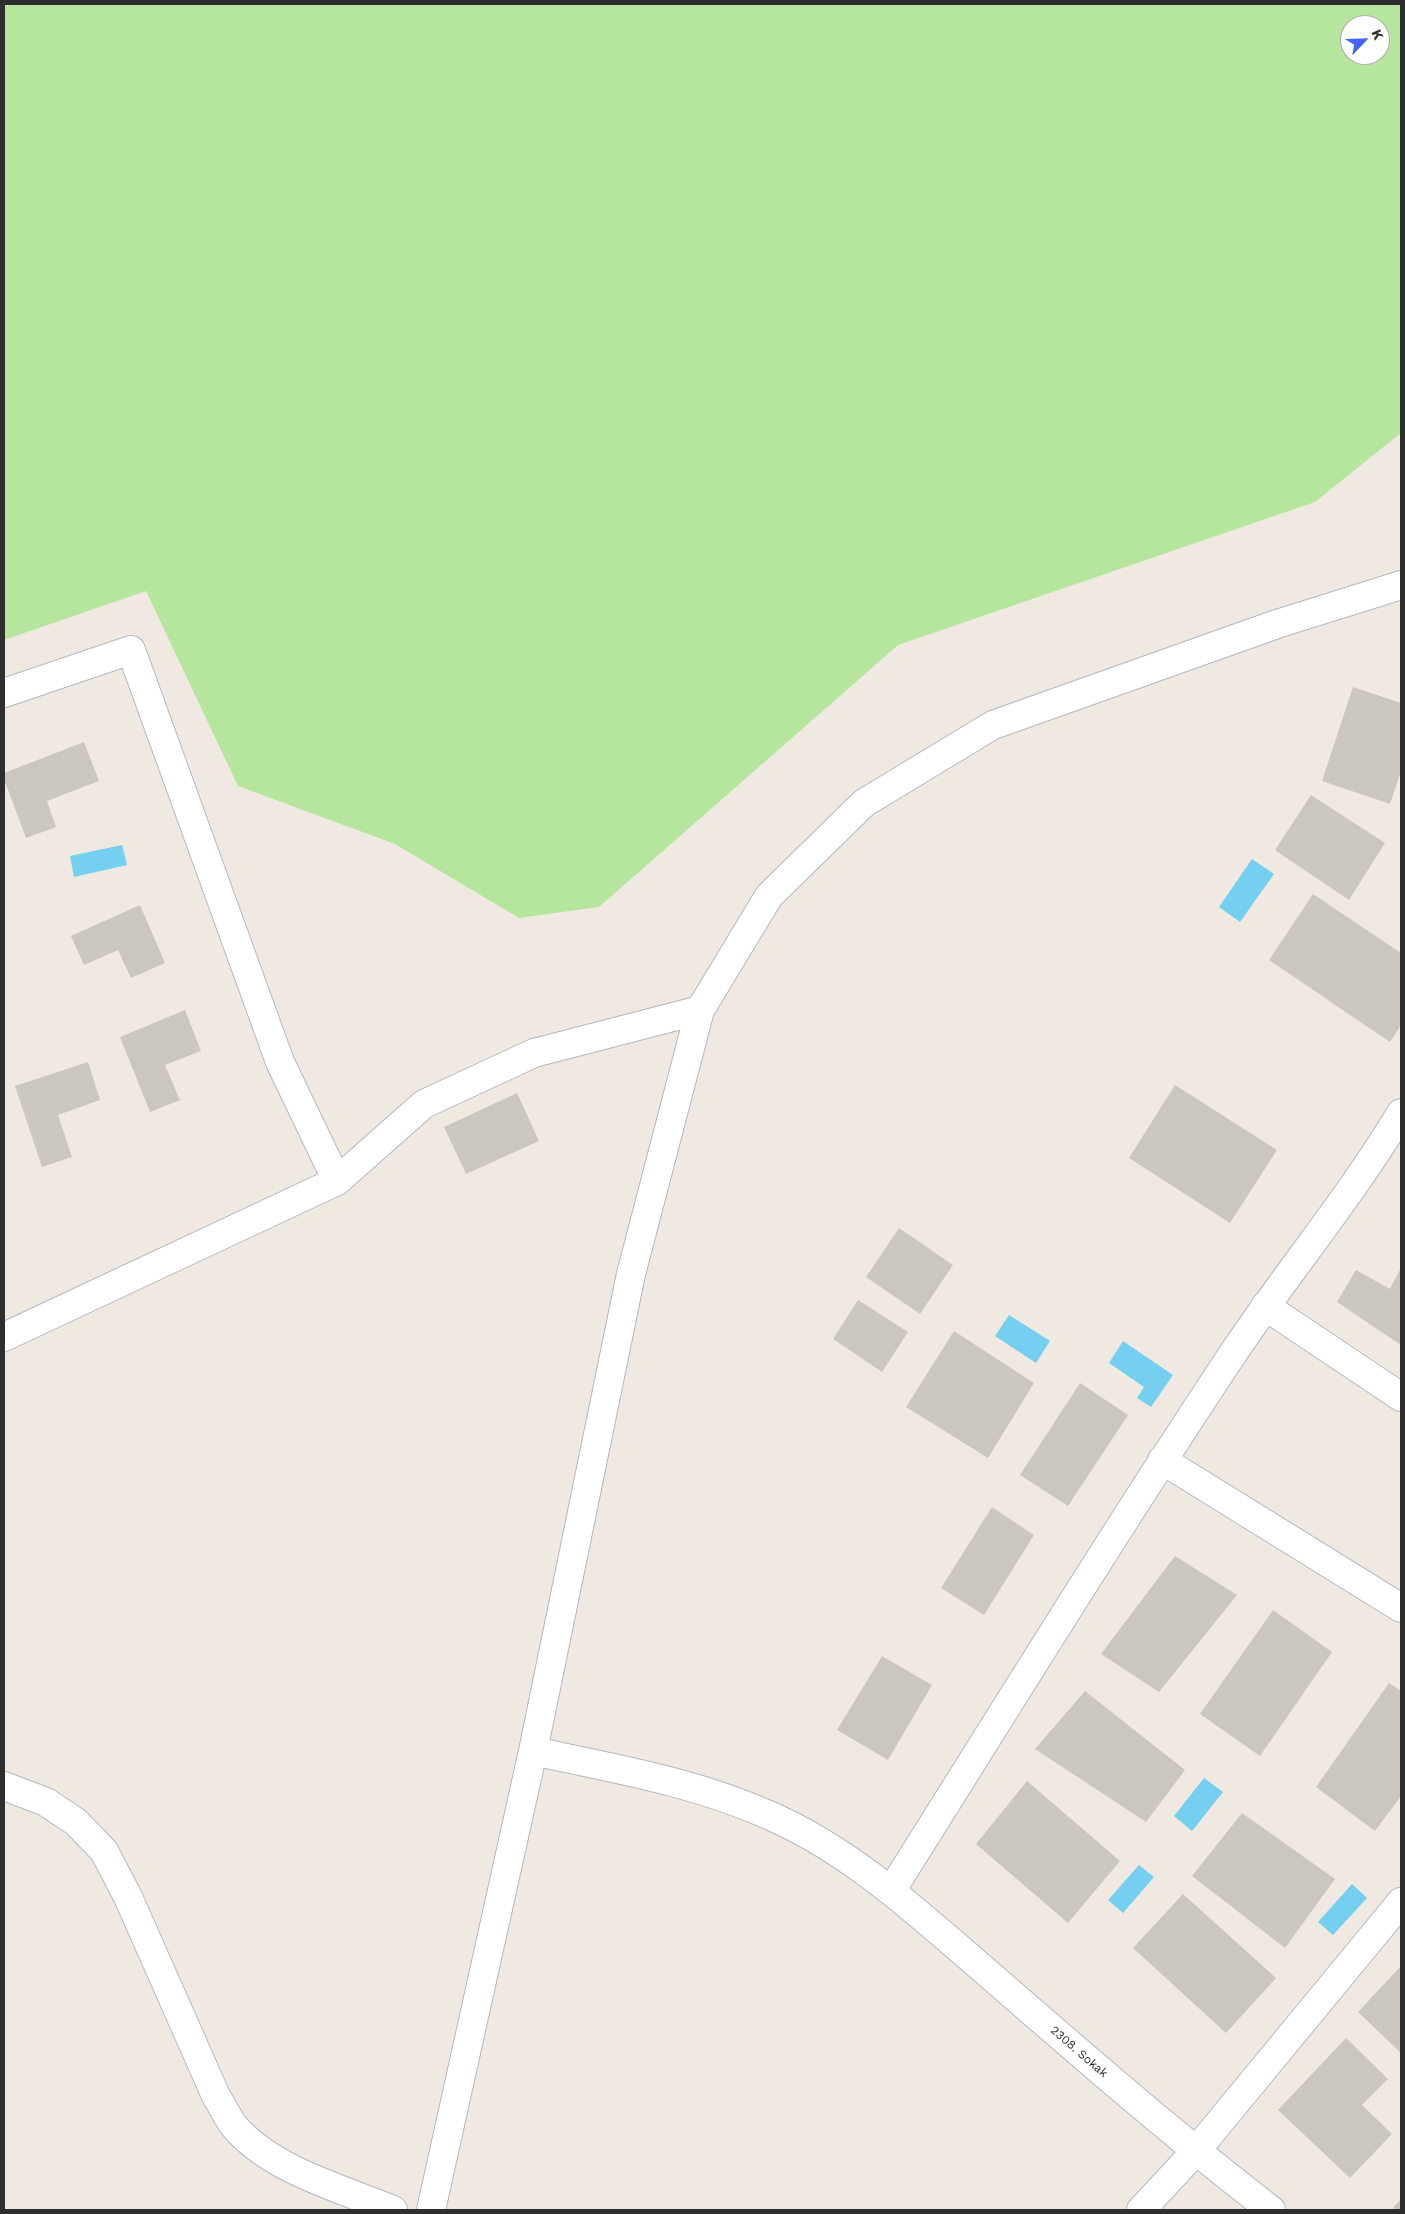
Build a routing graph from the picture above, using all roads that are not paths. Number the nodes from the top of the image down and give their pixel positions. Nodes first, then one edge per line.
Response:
1 (1401, 585) edge
2 (4, 694) edge
3 (700, 1010) junction
4 (1401, 1113) edge
5 (337, 1181) junction
6 (1265, 1306) junction
7 (4, 1337) edge
8 (1401, 1397) edge
9 (1162, 1460) junction
10 (1401, 1608) edge
11 (533, 1752) junction
12 (4, 1786) edge
13 (891, 1891) junction
14 (1401, 1902) edge
15 (1195, 2152) junction
16 (392, 2210) edge
17 (432, 2210) edge
18 (1141, 2210) edge
19 (1271, 2210) edge

1 - 3 street
2 - 5 street
3 - 5 street
3 - 11 street
4 - 6 street
5 - 7 street
6 - 8 street
6 - 9 street
9 - 10 street
9 - 13 street
11 - 13 street, 2308. Sokak
11 - 17 street
12 - 16 street
13 - 15 street, 2308. Sokak
14 - 15 street
15 - 18 street
15 - 19 street, 2308. Sokak

